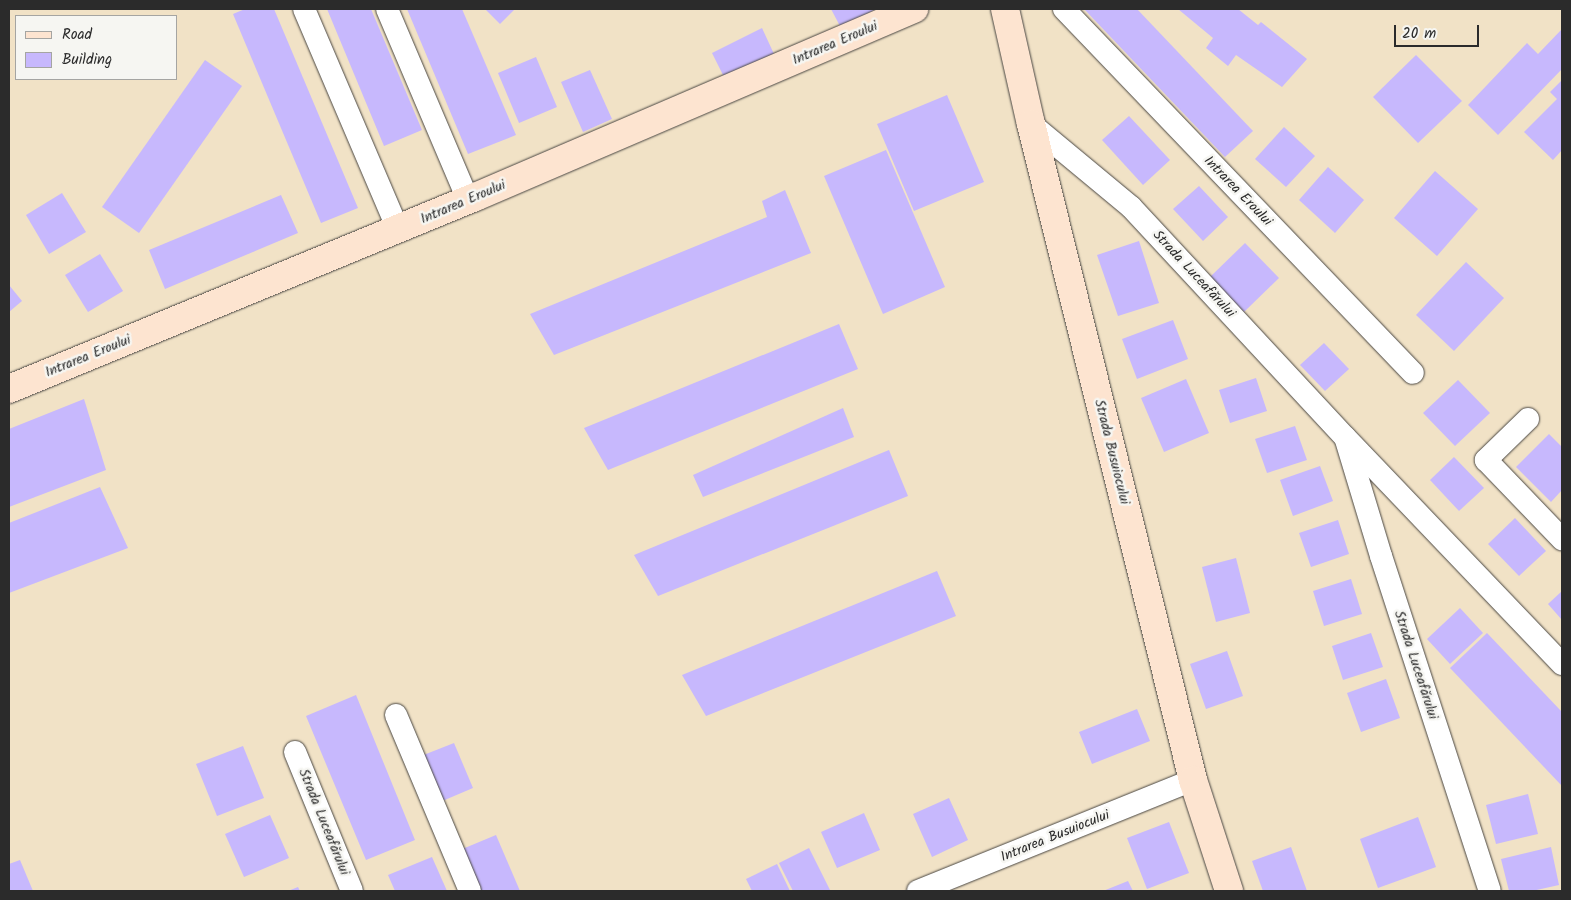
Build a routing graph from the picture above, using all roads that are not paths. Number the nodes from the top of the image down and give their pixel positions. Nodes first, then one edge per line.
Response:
1 (304, 9) edge
2 (387, 9) edge
3 (914, 9) edge
4 (1005, 9) edge
5 (1064, 9) edge
6 (1032, 124) junction
7 (468, 200) junction
8 (398, 229) junction
9 (1412, 373) dead end
10 (9, 388) edge
11 (1528, 419) dead end
12 (1345, 437) junction
13 (1562, 540) edge
14 (1562, 664) edge
15 (396, 715) dead end
16 (296, 752) dead end
17 (1193, 780) junction
18 (352, 891) edge
19 (470, 891) edge
20 (918, 891) edge
21 (1229, 891) edge
22 (1490, 891) edge

1 - 8 street
2 - 7 street
3 - 7 street, Intrarea Eroului
4 - 6 street, Strada Busuiocului
5 - 9 street, Intrarea Eroului
6 - 12 street, Strada Luceafărului
6 - 17 street, Strada Busuiocului
7 - 8 street, Intrarea Eroului
8 - 10 street, Intrarea Eroului
11 - 13 street
12 - 14 street, Strada Luceafărului
12 - 22 street, Strada Luceafărului
15 - 19 street
16 - 18 street, Strada Luceafărului
17 - 20 street, Intrarea Busuiocului
17 - 21 street, Strada Busuiocului

